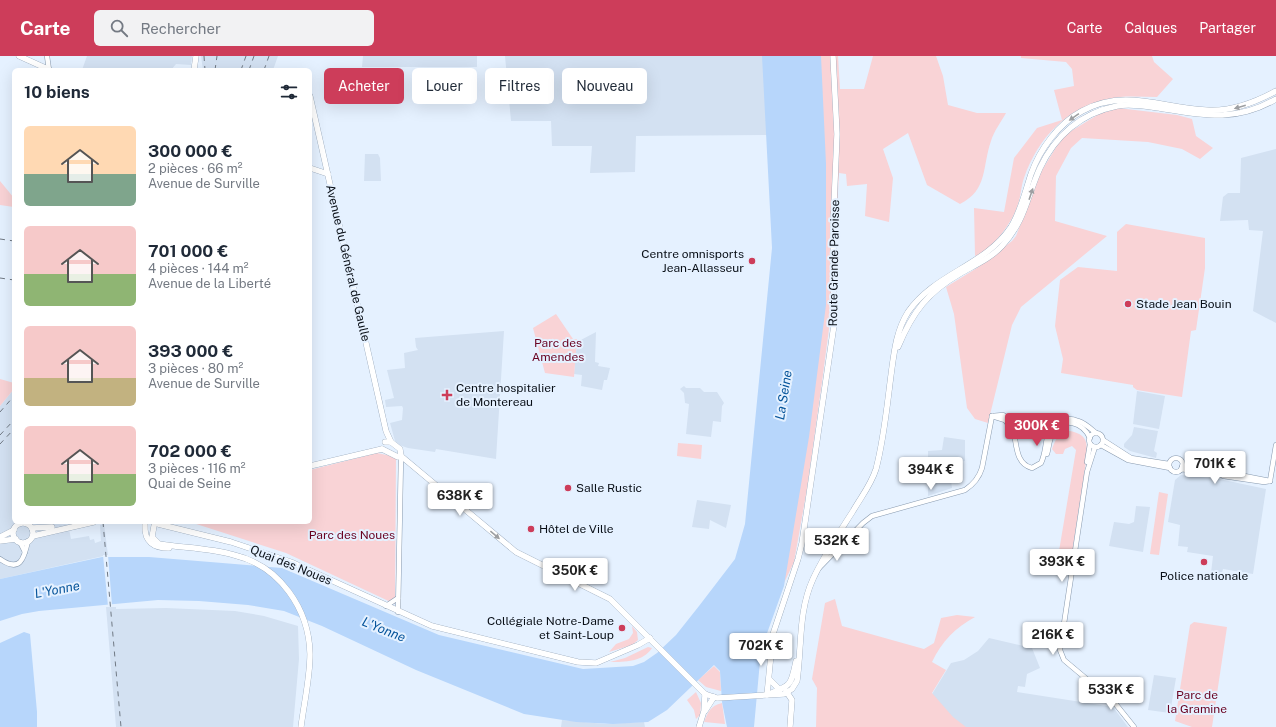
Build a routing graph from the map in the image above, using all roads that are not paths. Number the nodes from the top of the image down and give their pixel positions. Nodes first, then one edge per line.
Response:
1 (19, 56) edge
2 (47, 56) edge
3 (196, 56) edge
4 (833, 56) edge
5 (45, 68) edge
6 (49, 68) edge
7 (194, 68) edge
8 (1276, 91) edge
9 (1276, 99) edge
10 (312, 105) edge
11 (312, 169) edge
12 (328, 174) junction
13 (892, 366) junction
14 (992, 416) junction
15 (1096, 434) junction
16 (1103, 440) junction
17 (1090, 441) junction
18 (388, 442) junction
19 (1276, 445) edge
20 (1101, 446) junction
21 (1095, 447) junction
22 (382, 449) junction
23 (401, 456) junction
24 (312, 466) edge
25 (1169, 466) junction
26 (1182, 467) junction
27 (1087, 472) junction
28 (70, 524) edge
29 (85, 524) edge
30 (143, 524) edge
31 (157, 524) edge
32 (173, 524) edge
33 (32, 528) junction
34 (180, 528) junction
35 (14, 530) junction
36 (33, 536) junction
37 (0, 537) edge
38 (0, 541) edge
39 (18, 541) junction
40 (28, 542) junction
41 (844, 542) junction
42 (833, 543) junction
43 (183, 548) junction
44 (839, 548) junction
45 (25, 552) junction
46 (0, 559) edge
47 (818, 569) junction
48 (398, 598) junction
49 (386, 606) junction
50 (398, 612) junction
51 (640, 629) junction
52 (650, 638) junction
53 (636, 646) junction
54 (771, 681) junction
55 (784, 691) junction
56 (705, 694) junction
57 (771, 694) junction
58 (714, 697) junction
59 (704, 711) junction
60 (301, 727) edge
61 (699, 727) edge
62 (790, 727) edge
63 (1134, 727) edge

1 - 5 main road
2 - 6 street
3 - 7 main road
4 - 54 main road, Route Grande Paroisse
8 -> 13 main road
13 -> 9 main road
10 - 12 main road, Avenue du Général de Gaulle
11 - 12 main road
12 - 18 main road, Avenue du Général de Gaulle
13 - 42 main road
14 - 15 street
14 - 17 street
14 - 41 street
15 - 16 street
15 - 17 street
16 - 20 street
16 - 25 street
17 - 21 street
17 - 27 street
18 - 22 main road, Avenue du Général de Gaulle
18 - 23 main road
19 - 26 street
20 - 21 street
20 - 25 street
21 - 27 street
22 - 23 main road
22 - 24 main road
23 - 48 street
23 -> 51 main road
25 - 26 street
25 - 26 street
27 - 63 street
28 - 33 main road
29 - 36 main road
30 - 31 main road
30 - 43 main road
31 - 34 main road
31 - 43 main road
32 - 34 main road
33 - 35 main road
33 - 36 main road
34 - 49 main road, Quai des Noues
35 - 37 main road
35 - 39 main road
36 - 40 main road
38 - 39 main road
39 - 40 main road
39 - 45 street
40 - 45 street
41 - 42 street
41 - 44 street
42 - 44 street
42 - 47 main road
43 - 60 main road
44 - 47 street
45 - 46 street
47 - 55 main road
48 - 49 street
48 - 50 street
49 - 50 main road, Quai des Noues
50 - 53 main road, Quai des Noues
51 - 52 main road
51 - 53 main road
52 - 53 main road, Quai des Noues
52 - 56 main road
54 - 55 main road
54 - 57 main road, Route Grande Paroisse
55 - 57 main road
55 - 62 main road
56 - 58 main road
56 - 59 main road
57 - 58 main road
58 - 59 main road
59 - 61 main road

